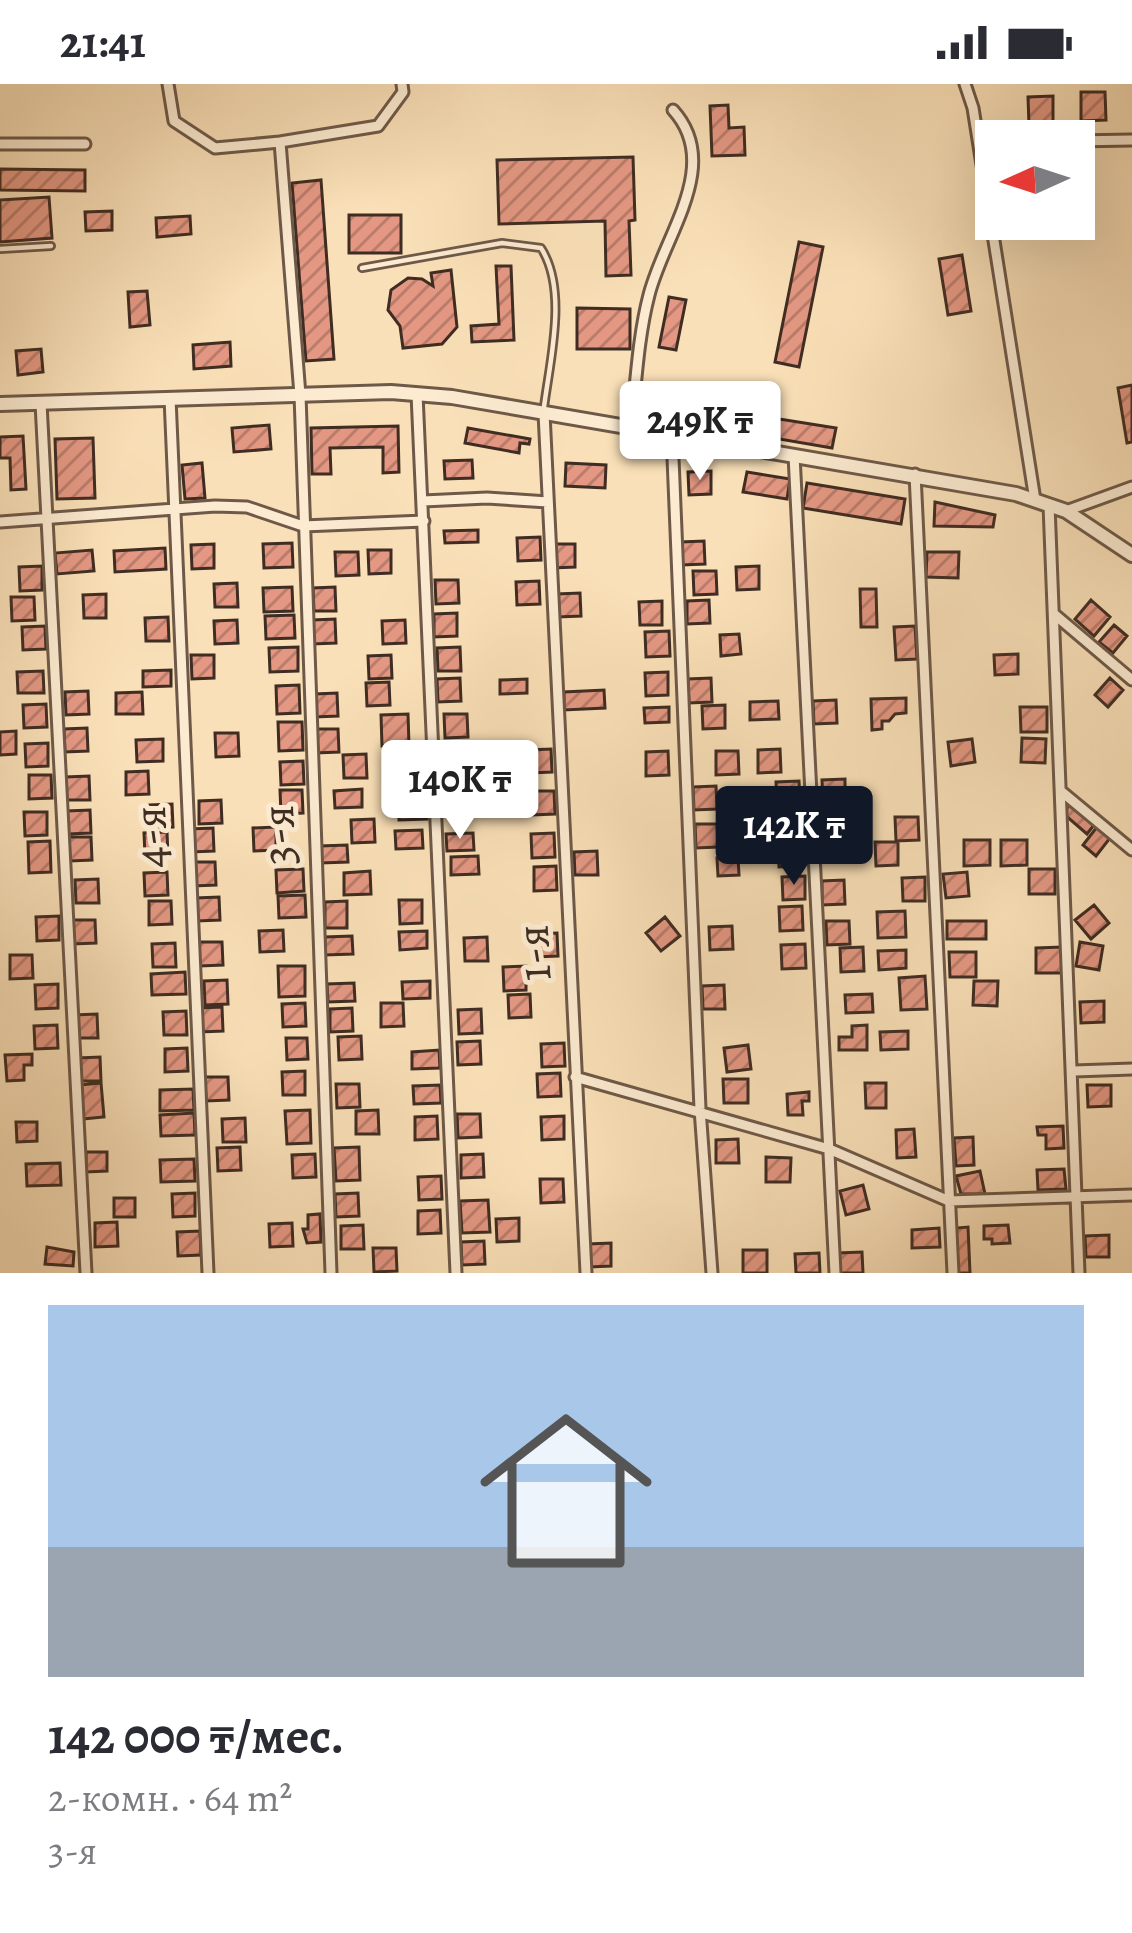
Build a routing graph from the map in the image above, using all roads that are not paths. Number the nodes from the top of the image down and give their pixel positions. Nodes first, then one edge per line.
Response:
1 (167, 84) edge
2 (402, 84) edge
3 (965, 84) edge
4 (674, 110) dead end
5 (975, 125) edge
6 (1132, 140) edge
7 (1095, 141) edge
8 (280, 142) junction
9 (85, 144) dead end
10 (0, 145) edge
11 (996, 240) edge
12 (51, 246) dead end
13 (0, 249) edge
14 (362, 268) dead end
15 (300, 394) junction
16 (417, 394) junction
17 (170, 398) junction
18 (41, 403) junction
19 (0, 404) edge
20 (544, 413) junction
21 (631, 427) junction
22 (672, 434) junction
23 (794, 455) junction
24 (915, 474) junction
25 (1132, 487) edge
26 (423, 501) junction
27 (548, 502) junction
28 (1042, 503) junction
29 (175, 512) junction
30 (1066, 512) junction
31 (49, 520) junction
32 (0, 521) edge
33 (424, 521) junction
34 (303, 526) junction
35 (1132, 555) edge
36 (1053, 614) junction
37 (1132, 680) edge
38 (1061, 791) junction
39 (1132, 850) edge
40 (1132, 1069) edge
41 (1074, 1071) junction
42 (574, 1077) junction
43 (700, 1109) junction
44 (830, 1149) junction
45 (1132, 1195) edge
46 (1076, 1198) junction
47 (949, 1201) junction
48 (86, 1273) edge
49 (208, 1273) edge
50 (331, 1273) edge
51 (456, 1273) edge
52 (586, 1273) edge
53 (712, 1273) edge
54 (835, 1273) edge
55 (953, 1273) edge
56 (1079, 1273) edge

1 - 8 street
2 - 8 street
3 - 5 street
4 - 21 street
6 - 7 street
8 - 15 street, 3-я
9 - 10 street
11 - 28 street
12 - 13 lane
14 - 20 lane
15 - 16 street
15 - 17 street
15 - 34 street, 3-я
16 - 20 street
16 - 26 street
17 - 18 street
17 - 29 street, 4-я
18 - 19 street
18 - 31 street
20 - 21 street
20 - 27 street, 1-я
21 - 22 street
22 - 23 street
22 - 43 street
23 - 24 street
23 - 44 street
24 - 28 street
24 - 47 street
25 - 30 street
26 - 27 street
26 - 33 street
27 - 42 street, 1-я
28 - 30 street
28 - 36 street
29 - 31 street
29 - 34 street
29 - 49 street, 4-я
30 - 35 street
31 - 32 street
31 - 48 street
33 - 34 street
33 - 51 street
34 - 50 street, 3-я
36 - 37 street
36 - 38 street
38 - 39 street
38 - 41 street
40 - 41 street
41 - 46 street
42 - 43 street
42 - 52 street, 1-я
43 - 44 street
43 - 53 street
44 - 47 street
44 - 54 street
45 - 46 street
46 - 47 street
46 - 56 street
47 - 55 street

